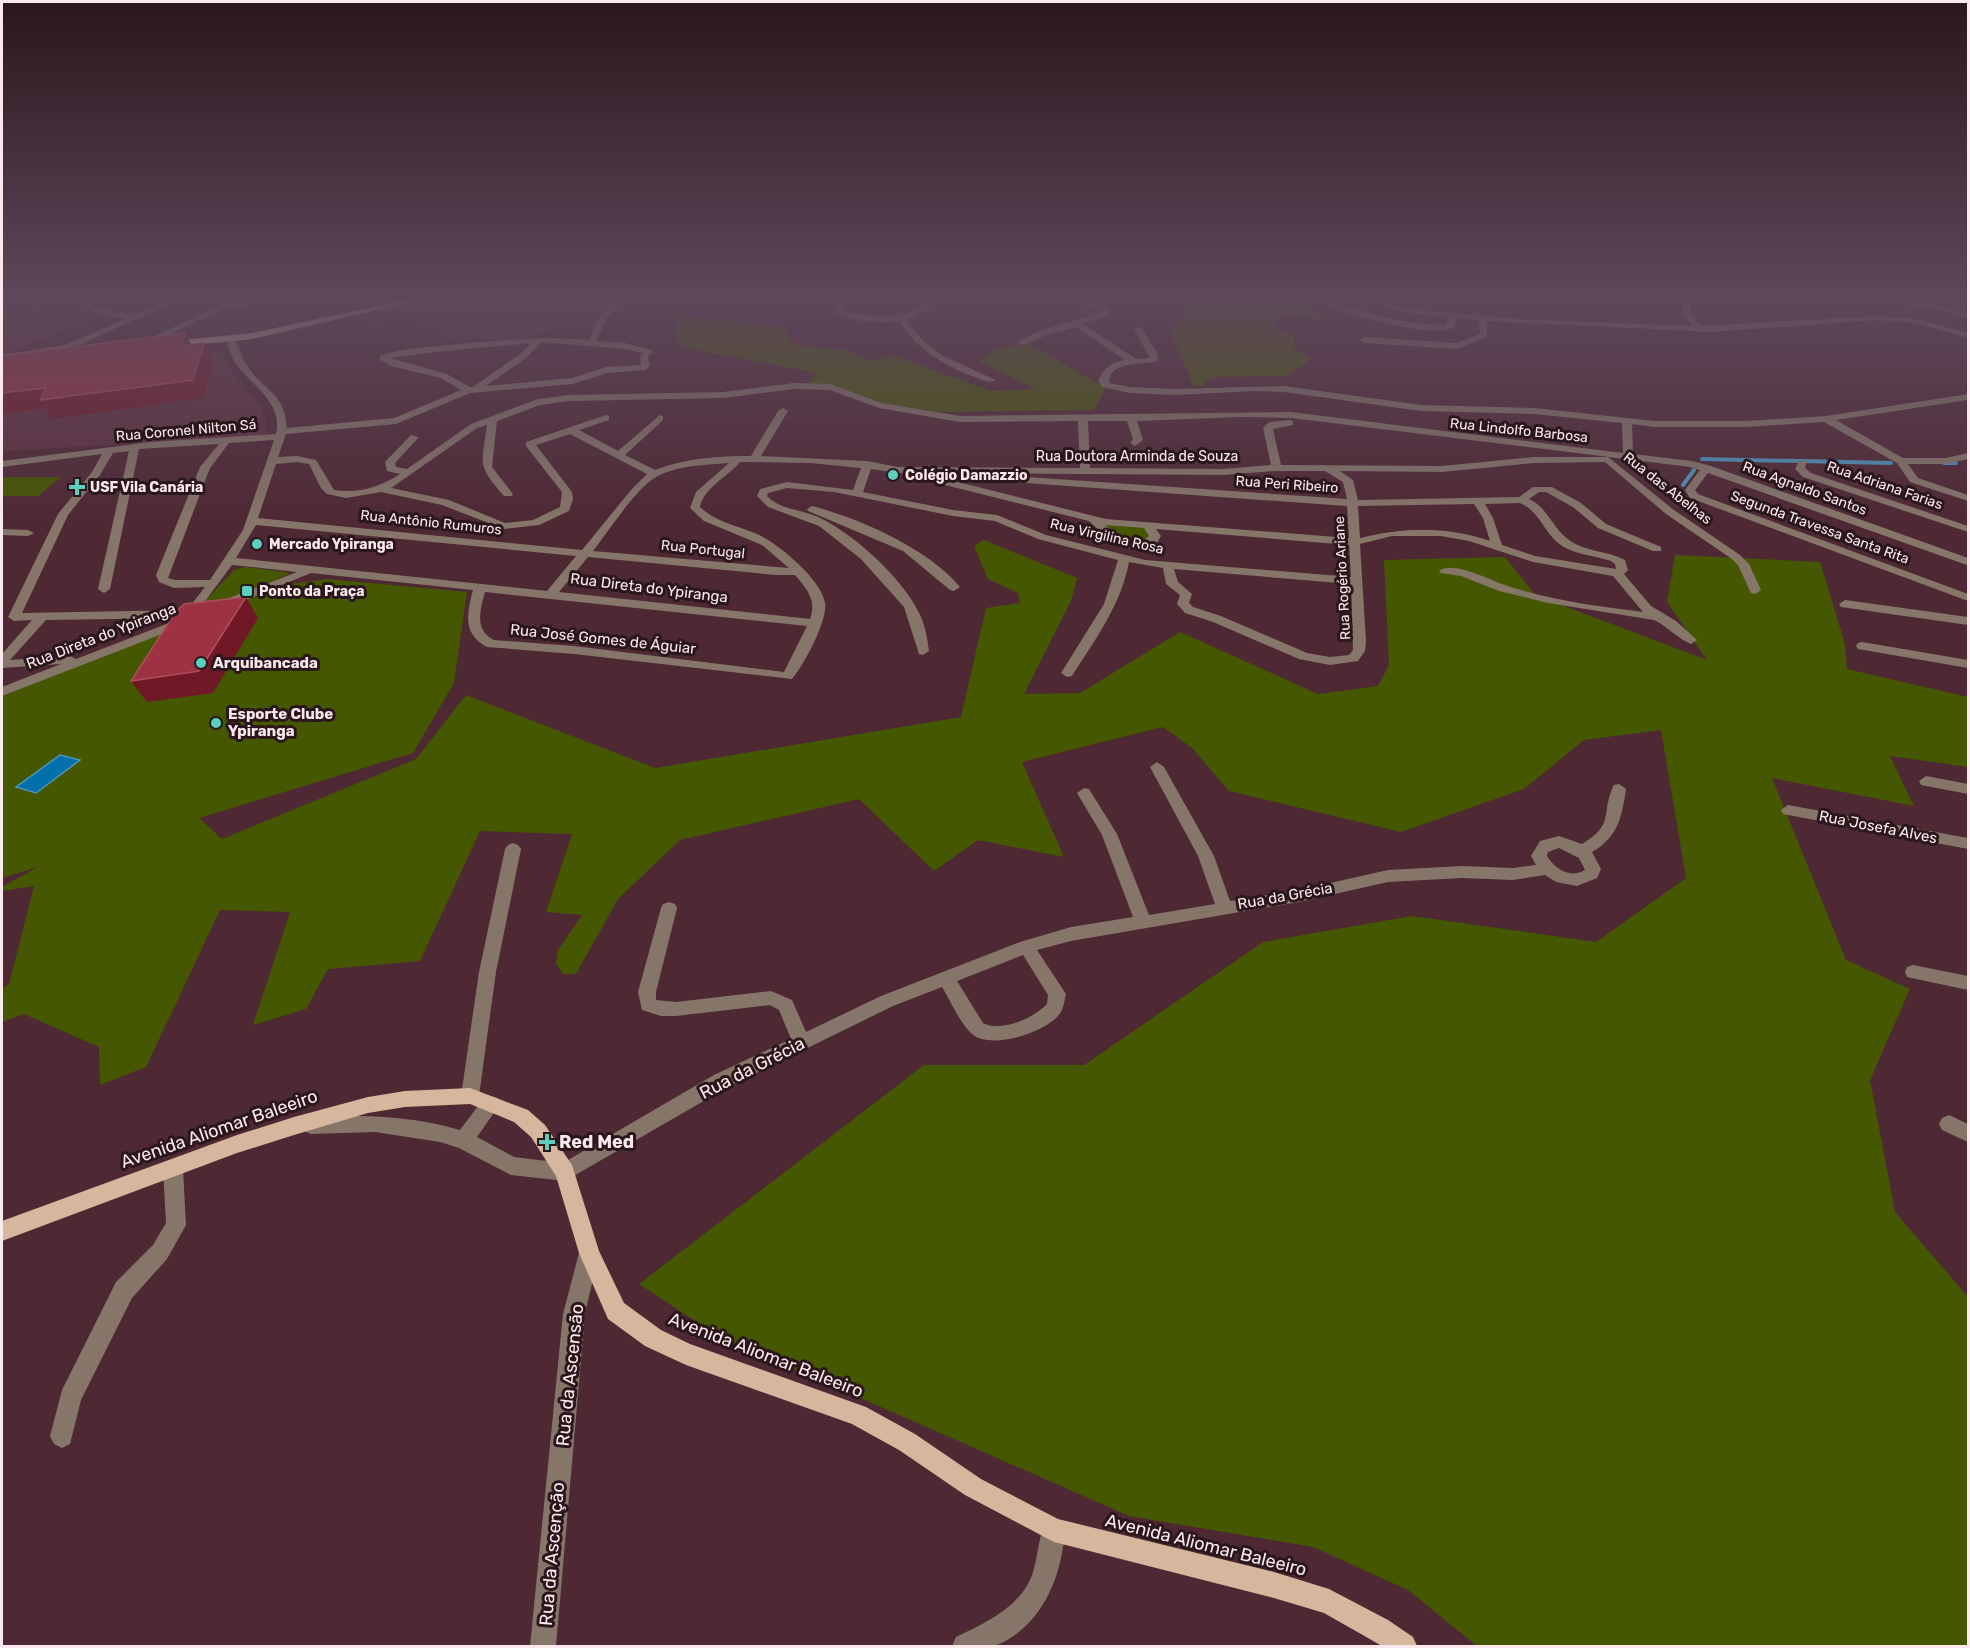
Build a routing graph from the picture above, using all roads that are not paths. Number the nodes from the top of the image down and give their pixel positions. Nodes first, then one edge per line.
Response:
1 (250, 374) edge
2 (436, 374) edge
3 (495, 374) edge
4 (594, 374) edge
5 (975, 374) edge
6 (1106, 374) edge
7 (991, 380) dead end
8 (473, 389) junction
9 (1968, 397) edge
10 (783, 411) dead end
11 (1083, 417) junction
12 (1316, 417) junction
13 (492, 418) junction
14 (606, 418) dead end
15 (660, 418) dead end
16 (1131, 418) junction
17 (1826, 419) junction
18 (1627, 422) junction
19 (569, 429) junction
20 (281, 434) junction
21 (414, 437) dead end
22 (226, 441) junction
23 (1135, 443) dead end
24 (135, 447) junction
25 (109, 451) junction
26 (618, 455) junction
27 (1624, 455) junction
28 (1968, 456) edge
29 (1957, 459) junction
30 (737, 460) junction
31 (754, 460) junction
32 (1608, 460) junction
33 (271, 461) junction
34 (1901, 461) junction
35 (1803, 463) dead end
36 (2, 464) edge
37 (867, 464) junction
38 (1968, 465) edge
39 (1276, 468) junction
40 (1325, 468) junction
41 (1707, 468) junction
42 (898, 470) junction
43 (1085, 470) junction
44 (409, 472) junction
45 (654, 474) junction
46 (915, 474) junction
47 (381, 489) junction
48 (858, 492) junction
49 (508, 494) dead end
50 (1968, 498) edge
51 (1477, 500) junction
52 (1521, 500) junction
53 (767, 502) junction
54 (1353, 503) junction
55 (253, 520) junction
56 (1097, 524) junction
57 (1148, 526) junction
58 (1968, 529) edge
59 (2, 532) edge
60 (28, 533) dead end
61 (1356, 542) junction
62 (1497, 546) junction
63 (1657, 549) dead end
64 (585, 552) junction
65 (1102, 552) junction
66 (606, 554) joint
67 (1124, 559) junction
68 (229, 561) junction
69 (1968, 562) edge
70 (1168, 566) junction
71 (312, 570) junction
72 (797, 571) junction
73 (1445, 571) dead end
74 (1617, 573) junction
75 (1356, 581) junction
76 (214, 583) junction
77 (480, 587) junction
78 (954, 587) dead end
79 (104, 589) dead end
80 (1755, 590) dead end
81 (551, 594) junction
82 (1968, 598) edge
83 (1845, 604) dead end
84 (42, 617) junction
85 (187, 617) junction
86 (1657, 617) junction
87 (1968, 621) edge
88 (814, 623) junction
89 (1691, 640) dead end
90 (1862, 646) dead end
91 (923, 651) dead end
92 (85, 660) junction
93 (2, 663) edge
94 (1968, 664) edge
95 (1067, 673) dead end
96 (2, 692) edge
97 (1157, 767) dead end
98 (1926, 781) dead end
99 (1618, 789) dead end
100 (1968, 789) edge
101 (1084, 793) dead end
102 (1788, 810) dead end
103 (1968, 844) edge
104 (513, 849) dead end
105 (1582, 852) junction
106 (1547, 869) junction
107 (1224, 907) junction
108 (669, 908) dead end
109 (1143, 921) junction
110 (1026, 946) junction
111 (1913, 972) dead end
112 (945, 977) junction
113 (1968, 982) edge
114 (801, 1043) junction
115 (471, 1086) junction
116 (491, 1104) junction
117 (1949, 1124) dead end
118 (294, 1126) junction
119 (1968, 1133) edge
120 (465, 1140) junction
121 (172, 1169) junction
122 (565, 1172) junction
123 (2, 1231) edge
124 (589, 1253) junction
125 (62, 1436) dead end
126 (560, 1462) joint
127 (1054, 1530) junction
128 (543, 1647) edge
129 (965, 1647) edge
130 (1404, 1647) edge

1 - 20 street
2 - 8 street
3 - 8 street
4 - 8 street
5 - 7 street
6 - 18 street
8 - 20 street, Rua Coronel Nilton Sá
9 - 17 street
10 - 31 street
11 - 13 street, Rua Lindolfo Barbosa
11 - 16 street, Rua Lindolfo Barbosa
11 - 43 street
12 - 16 street, Rua Lindolfo Barbosa
12 - 27 street, Rua Lindolfo Barbosa
12 - 39 street
13 - 44 street, Rua Lindolfo Barbosa
13 - 49 street
14 - 19 street
15 - 26 street
16 - 23 street
17 - 18 street
17 - 34 street
18 - 27 street
19 - 26 street
19 - 47 street
20 - 22 street, Rua Coronel Nilton Sá
20 - 33 street
21 - 44 street
22 - 24 street, Rua Coronel Nilton Sá
22 - 76 street
24 - 25 street, Rua Coronel Nilton Sá
24 - 79 street
25 - 36 street
25 - 84 street, Rua Coronel Nilton Sá
26 - 45 street
27 - 32 street, Rua Doutora Arminda de Souza
27 - 41 street, Rua Agnaldo Santos
28 - 29 street
29 - 34 street
29 - 38 street
30 - 31 street, Rua Doutora Arminda de Souza
30 - 45 street, Rua Doutora Arminda de Souza
30 - 72 street
31 - 37 street, Rua Doutora Arminda de Souza
32 - 40 street, Rua Doutora Arminda de Souza
32 - 80 street, Rua das Abelhas
33 - 47 street, Rua Lindolfo Barbosa
33 - 55 street
34 - 50 street
35 - 58 street, Rua Adriana Farias
37 - 42 street, Rua Doutora Arminda de Souza
37 - 48 street
39 - 40 street, Rua Doutora Arminda de Souza
39 - 43 street, Rua Doutora Arminda de Souza
40 - 54 street, Rua Rogério Ariane
41 - 69 street, Rua Agnaldo Santos
41 - 82 street, Segunda Travessa Santa Rita
42 - 43 street, Rua Doutora Arminda de Souza
42 - 46 street
44 - 47 street, Rua Lindolfo Barbosa
45 - 64 street
46 - 54 street, Rua Peri Ribeiro
46 - 56 street
48 - 53 street, Rua Virgilina Rosa
48 - 65 street, Rua Virgilina Rosa
51 - 52 street, Rua Peri Ribeiro
51 - 54 street, Rua Peri Ribeiro
51 - 62 street
52 - 63 street
52 - 74 street
53 - 78 street
53 - 91 street
54 - 61 street, Rua Rogério Ariane
55 - 64 street, Rua Antônio Rumuros
55 - 68 street
56 - 57 street
56 - 57 street
56 - 65 street
57 - 61 street
59 - 60 street
61 - 62 street
61 - 75 street, Rua Rogério Ariane
62 - 74 street
64 - 66 street, Rua Antônio Rumuros
64 - 81 street
65 - 67 street, Rua Virgilina Rosa
66 - 72 street, Rua Portugal
67 - 70 street, Rua Virgilina Rosa
67 - 95 street
68 - 71 street, Rua Direta do Ypiranga
68 - 76 street
70 - 75 street, Rua Virgilina Rosa
70 - 75 street, Rua Rogério Ariane
71 - 77 street, Rua Direta do Ypiranga
71 - 85 street, Rua Direta do Ypiranga
72 - 88 street
73 - 86 street
74 - 86 street
76 - 85 street
77 - 81 street, Rua Direta do Ypiranga
77 - 88 street, Rua José Gomes de Águiar
81 - 88 street, Rua Direta do Ypiranga
83 - 87 street
84 - 85 street
84 - 93 street
85 - 92 street, Rua Direta do Ypiranga
86 - 89 street
90 - 94 street
92 - 93 street
92 - 96 street, Rua Direta do Ypiranga
97 - 107 street
98 - 100 street
99 - 105 street
101 - 109 street
102 - 103 street, Rua Josefa Alves
104 - 115 street
105 - 106 street
105 - 106 street
106 - 107 street, Rua da Grécia
107 - 109 street, Rua da Grécia
108 - 114 street
109 - 110 street, Rua da Grécia
110 - 112 street, Rua da Grécia
110 - 112 street
111 - 113 street
112 - 114 street, Rua da Grécia
114 - 122 street, Rua da Grécia
115 - 116 main road, Avenida Aliomar Baleeiro
115 - 118 main road, Avenida Aliomar Baleeiro
116 - 120 street
116 - 122 main road, Avenida Aliomar Baleeiro
117 - 119 street
118 - 120 street
118 - 121 main road, Avenida Aliomar Baleeiro
120 - 122 street
121 - 123 main road, Avenida Aliomar Baleeiro
121 - 125 street
122 - 124 main road, Avenida Aliomar Baleeiro
124 - 126 street, Rua da Ascensão
124 - 127 main road, Avenida Aliomar Baleeiro
126 - 128 street, Rua da Ascenção
127 - 129 street
127 - 130 main road, Avenida Aliomar Baleeiro

